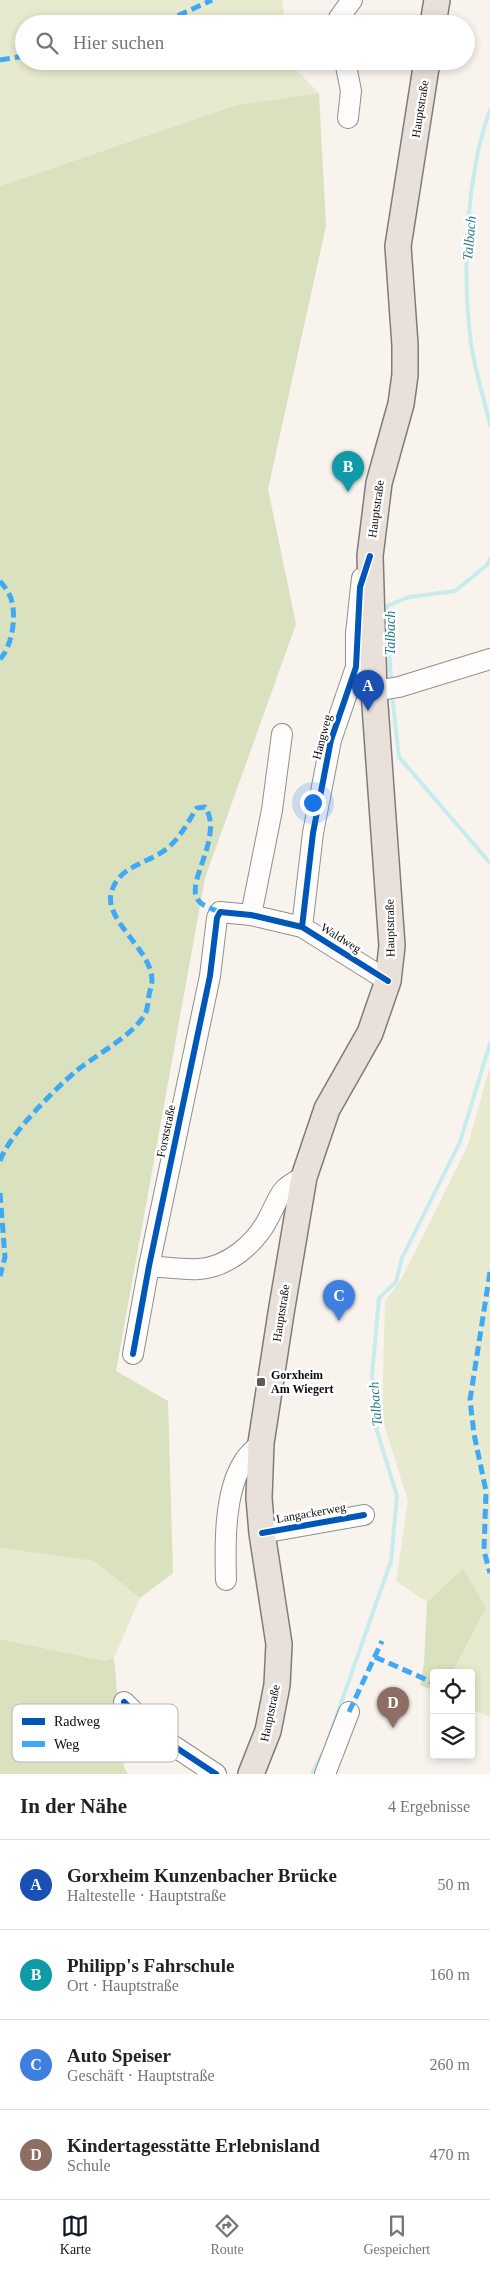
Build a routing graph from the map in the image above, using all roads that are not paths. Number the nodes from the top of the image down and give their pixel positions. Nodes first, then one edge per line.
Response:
1 (352, 0) edge
2 (437, 0) edge
3 (341, 15) edge
4 (434, 15) edge
5 (347, 70) edge
6 (426, 70) edge
7 (348, 118) dead end
8 (370, 556) junction
9 (490, 659) edge
10 (386, 689) junction
11 (282, 734) dead end
12 (220, 912) joint
13 (251, 914) junction
14 (302, 927) junction
15 (388, 981) junction
16 (304, 1177) junction
17 (149, 1266) junction
18 (133, 1354) dead end
19 (261, 1443) junction
20 (215, 1499) dead end
21 (364, 1515) dead end
22 (262, 1533) junction
23 (224, 1537) junction
24 (226, 1580) dead end
25 (349, 1712) dead end
26 (178, 1749) edge
27 (216, 1774) edge
28 (251, 1774) edge
29 (325, 1774) edge

1 - 3 street
2 - 4 main road
5 - 7 street
6 - 8 main road, Hauptstraße
8 - 10 main road, Hauptstraße
8 - 14 street, Hangweg
9 - 10 street
10 - 15 main road, Hauptstraße
11 - 13 street
12 - 13 street, Waldweg
12 - 17 street, Forststraße
13 - 14 street, Waldweg
14 - 15 street, Waldweg
15 - 16 main road, Hauptstraße
16 - 17 street
16 - 19 main road, Hauptstraße
17 - 18 street, Forststraße
19 - 22 main road, Hauptstraße
19 - 23 street
20 - 23 street
21 - 22 street, Langackerweg
22 - 28 main road, Hauptstraße
23 - 24 street
25 - 29 street
26 - 27 street

